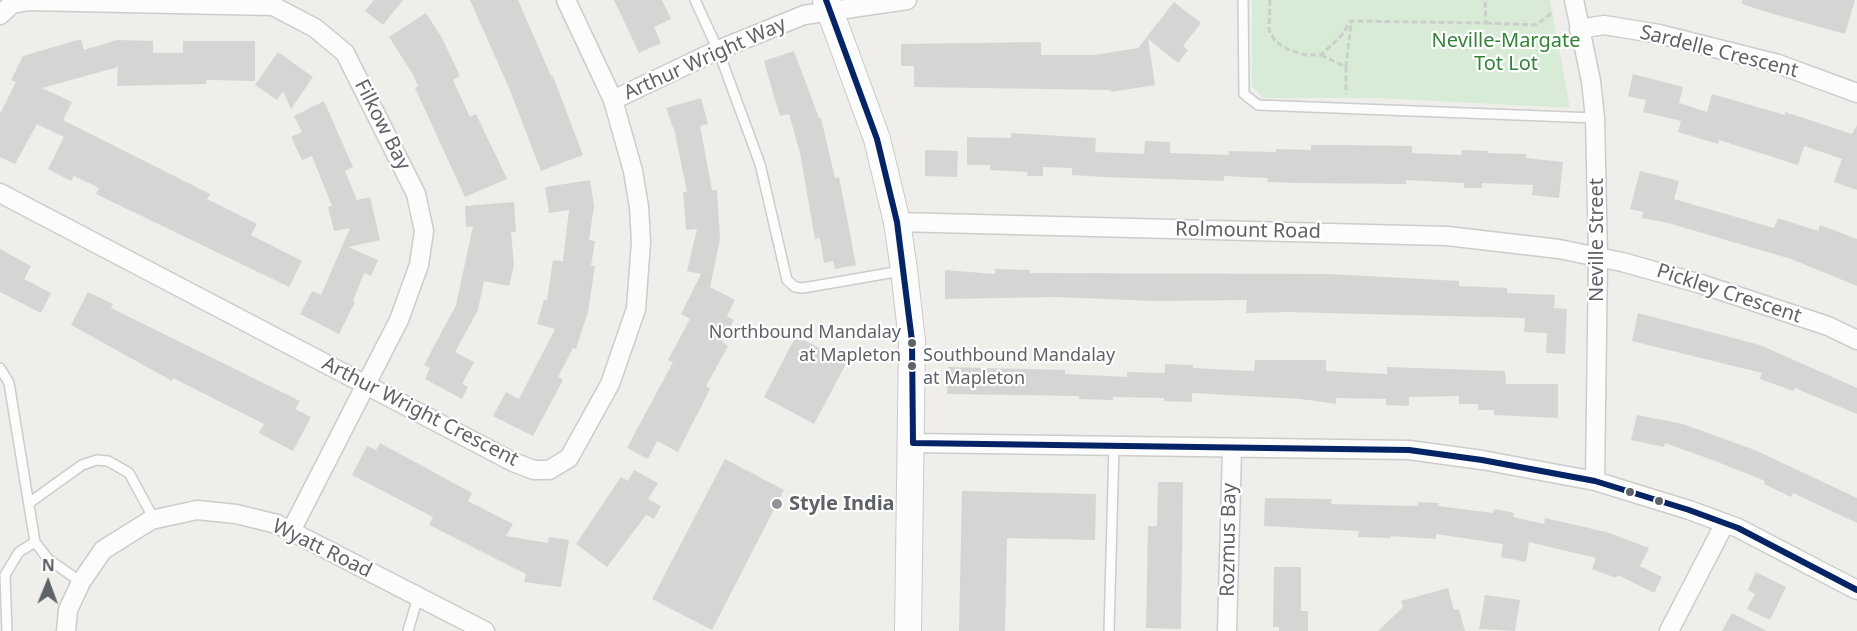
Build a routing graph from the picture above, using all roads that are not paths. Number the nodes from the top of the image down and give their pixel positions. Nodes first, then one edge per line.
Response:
1 (566, 0) edge
2 (695, 0) edge
3 (907, 0) edge
4 (1243, 0) edge
5 (1574, 0) edge
6 (829, 6) edge
7 (0, 15) edge
8 (1579, 29) junction
9 (718, 50) junction
10 (1857, 93) edge
11 (613, 100) junction
12 (1595, 118) junction
13 (0, 193) edge
14 (897, 222) junction
15 (1598, 256) junction
16 (904, 270) junction
17 (1857, 340) edge
18 (0, 368) edge
19 (366, 385) junction
20 (913, 443) junction
21 (1114, 447) junction
22 (1232, 449) junction
23 (1594, 481) junction
24 (29, 502) junction
25 (154, 519) junction
26 (1725, 523) junction
27 (291, 531) junction
28 (35, 542) junction
29 (81, 582) junction
30 (1857, 590) edge
31 (418, 597) junction
32 (7, 631) edge
33 (66, 631) edge
34 (408, 631) edge
35 (485, 631) edge
36 (908, 631) edge
37 (1109, 631) edge
38 (1227, 631) edge
39 (1669, 631) edge

1 - 11 street, Arthur Wright Crescent
2 - 9 lane
3 - 6 street, Arthur Wright Way
4 - 12 lane
5 - 8 street, Neville Street
6 - 9 street, Arthur Wright Way
6 - 14 street
7 - 19 street, Filkow Bay
8 - 10 street, Sardelle Crescent
8 - 12 street, Neville Street
9 - 11 street, Arthur Wright Way
9 - 16 lane
11 - 19 street, Arthur Wright Crescent
12 - 15 street, Neville Street
13 - 19 street, Arthur Wright Crescent
14 - 15 street, Rolmount Road
14 - 16 street
15 - 17 street, Pickley Crescent
15 - 23 street, Neville Street
16 - 20 street
18 - 24 lane
19 - 27 street, Filkow Bay
20 - 21 street
20 - 36 street
21 - 22 street
21 - 37 lane
22 - 23 street
22 - 38 street, Rozmus Bay
23 - 26 street
24 - 25 lane
24 - 28 lane
25 - 27 street, Wyatt Road
25 - 29 street, Wyatt Road
26 - 30 street
26 - 39 street
27 - 31 street, Wyatt Road
28 - 29 lane
28 - 32 lane
29 - 33 street, Wyatt Road
31 - 34 lane
31 - 35 street, Wyatt Road

